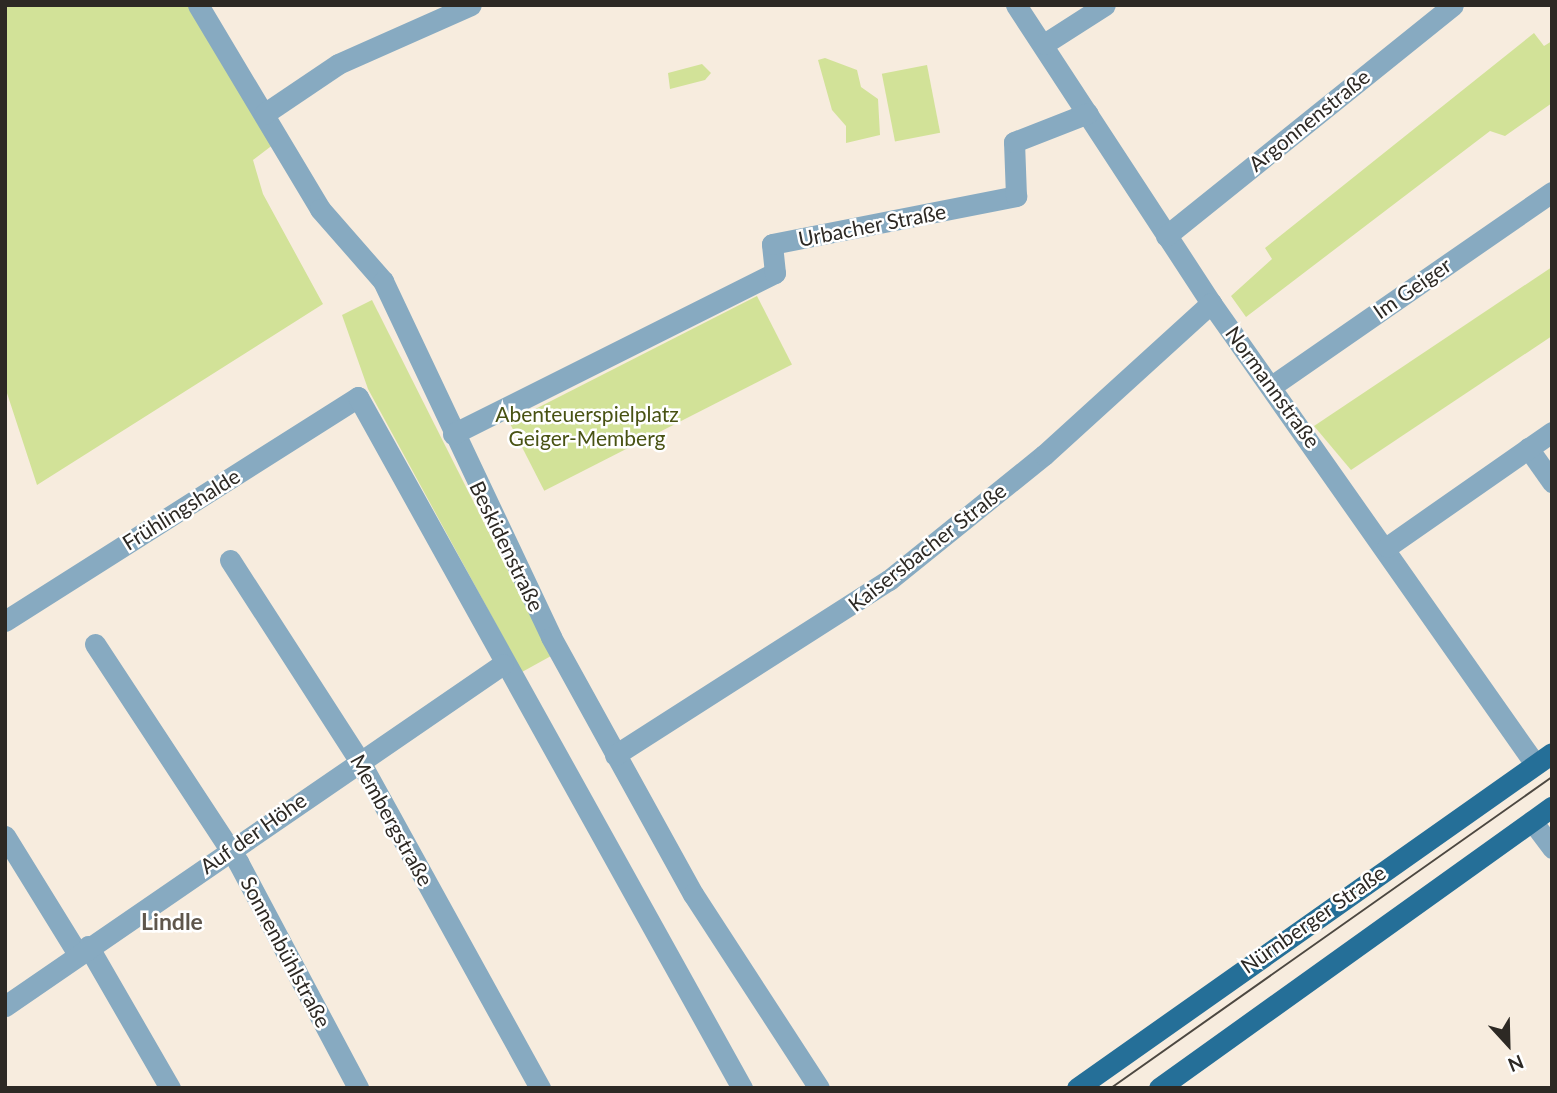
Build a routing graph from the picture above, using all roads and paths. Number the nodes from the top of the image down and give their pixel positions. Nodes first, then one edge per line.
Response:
1 (198, 5) edge
2 (471, 5) edge
3 (1016, 5) edge
4 (1105, 5) edge
5 (1453, 5) edge
6 (1044, 44) junction
7 (1088, 113) junction
8 (264, 114) junction
9 (1552, 192) edge
10 (1166, 236) junction
11 (1212, 303) junction
12 (1273, 384) junction
13 (1552, 432) edge
14 (453, 434) junction
15 (1528, 448) junction
16 (1552, 482) edge
17 (1387, 547) junction
18 (230, 560) dead end
19 (5, 621) edge
20 (95, 644) dead end
21 (503, 664) junction
22 (615, 755) junction
23 (1544, 758) edge
24 (359, 760) junction
25 (1552, 807) edge
26 (1532, 821) junction
27 (5, 836) edge
28 (230, 848) junction
29 (1552, 848) edge
30 (83, 950) junction
31 (5, 1006) edge
32 (170, 1088) edge
33 (358, 1088) edge
34 (540, 1088) edge
35 (742, 1088) edge
36 (819, 1088) edge
37 (1077, 1088) edge
38 (1158, 1088) edge

1 - 8 street, Beskidenstraße
2 - 8 street
3 - 6 street, Normannstraße
4 - 6 street
5 - 10 street, Argonnenstraße
6 - 7 street, Normannstraße
7 - 10 street, Normannstraße
7 - 14 street, Urbacher Straße
8 - 14 street, Beskidenstraße
9 - 12 street, Im Geiger
10 - 11 street, Normannstraße
11 - 12 street, Normannstraße
11 - 22 street, Kaisersbacher Straße
12 - 17 street, Normannstraße
13 - 15 street
14 - 22 street, Beskidenstraße
15 - 16 street
15 - 17 street
17 - 23 street, Normannstraße
18 - 24 street, Membergstraße
19 - 21 street, Frühlingshalde
20 - 28 street, Sonnenbühlstraße
21 - 24 street, Auf der Höhe
21 - 35 street
22 - 36 street, Beskidenstraße
23 - 37 main road, Nürnberger Straße
24 - 28 street, Auf der Höhe
24 - 34 street, Membergstraße
25 - 26 main road
26 - 29 street
26 - 38 main road
27 - 30 street
28 - 30 street, Auf der Höhe
28 - 33 street, Sonnenbühlstraße
30 - 31 street, Auf der Höhe
30 - 32 street

